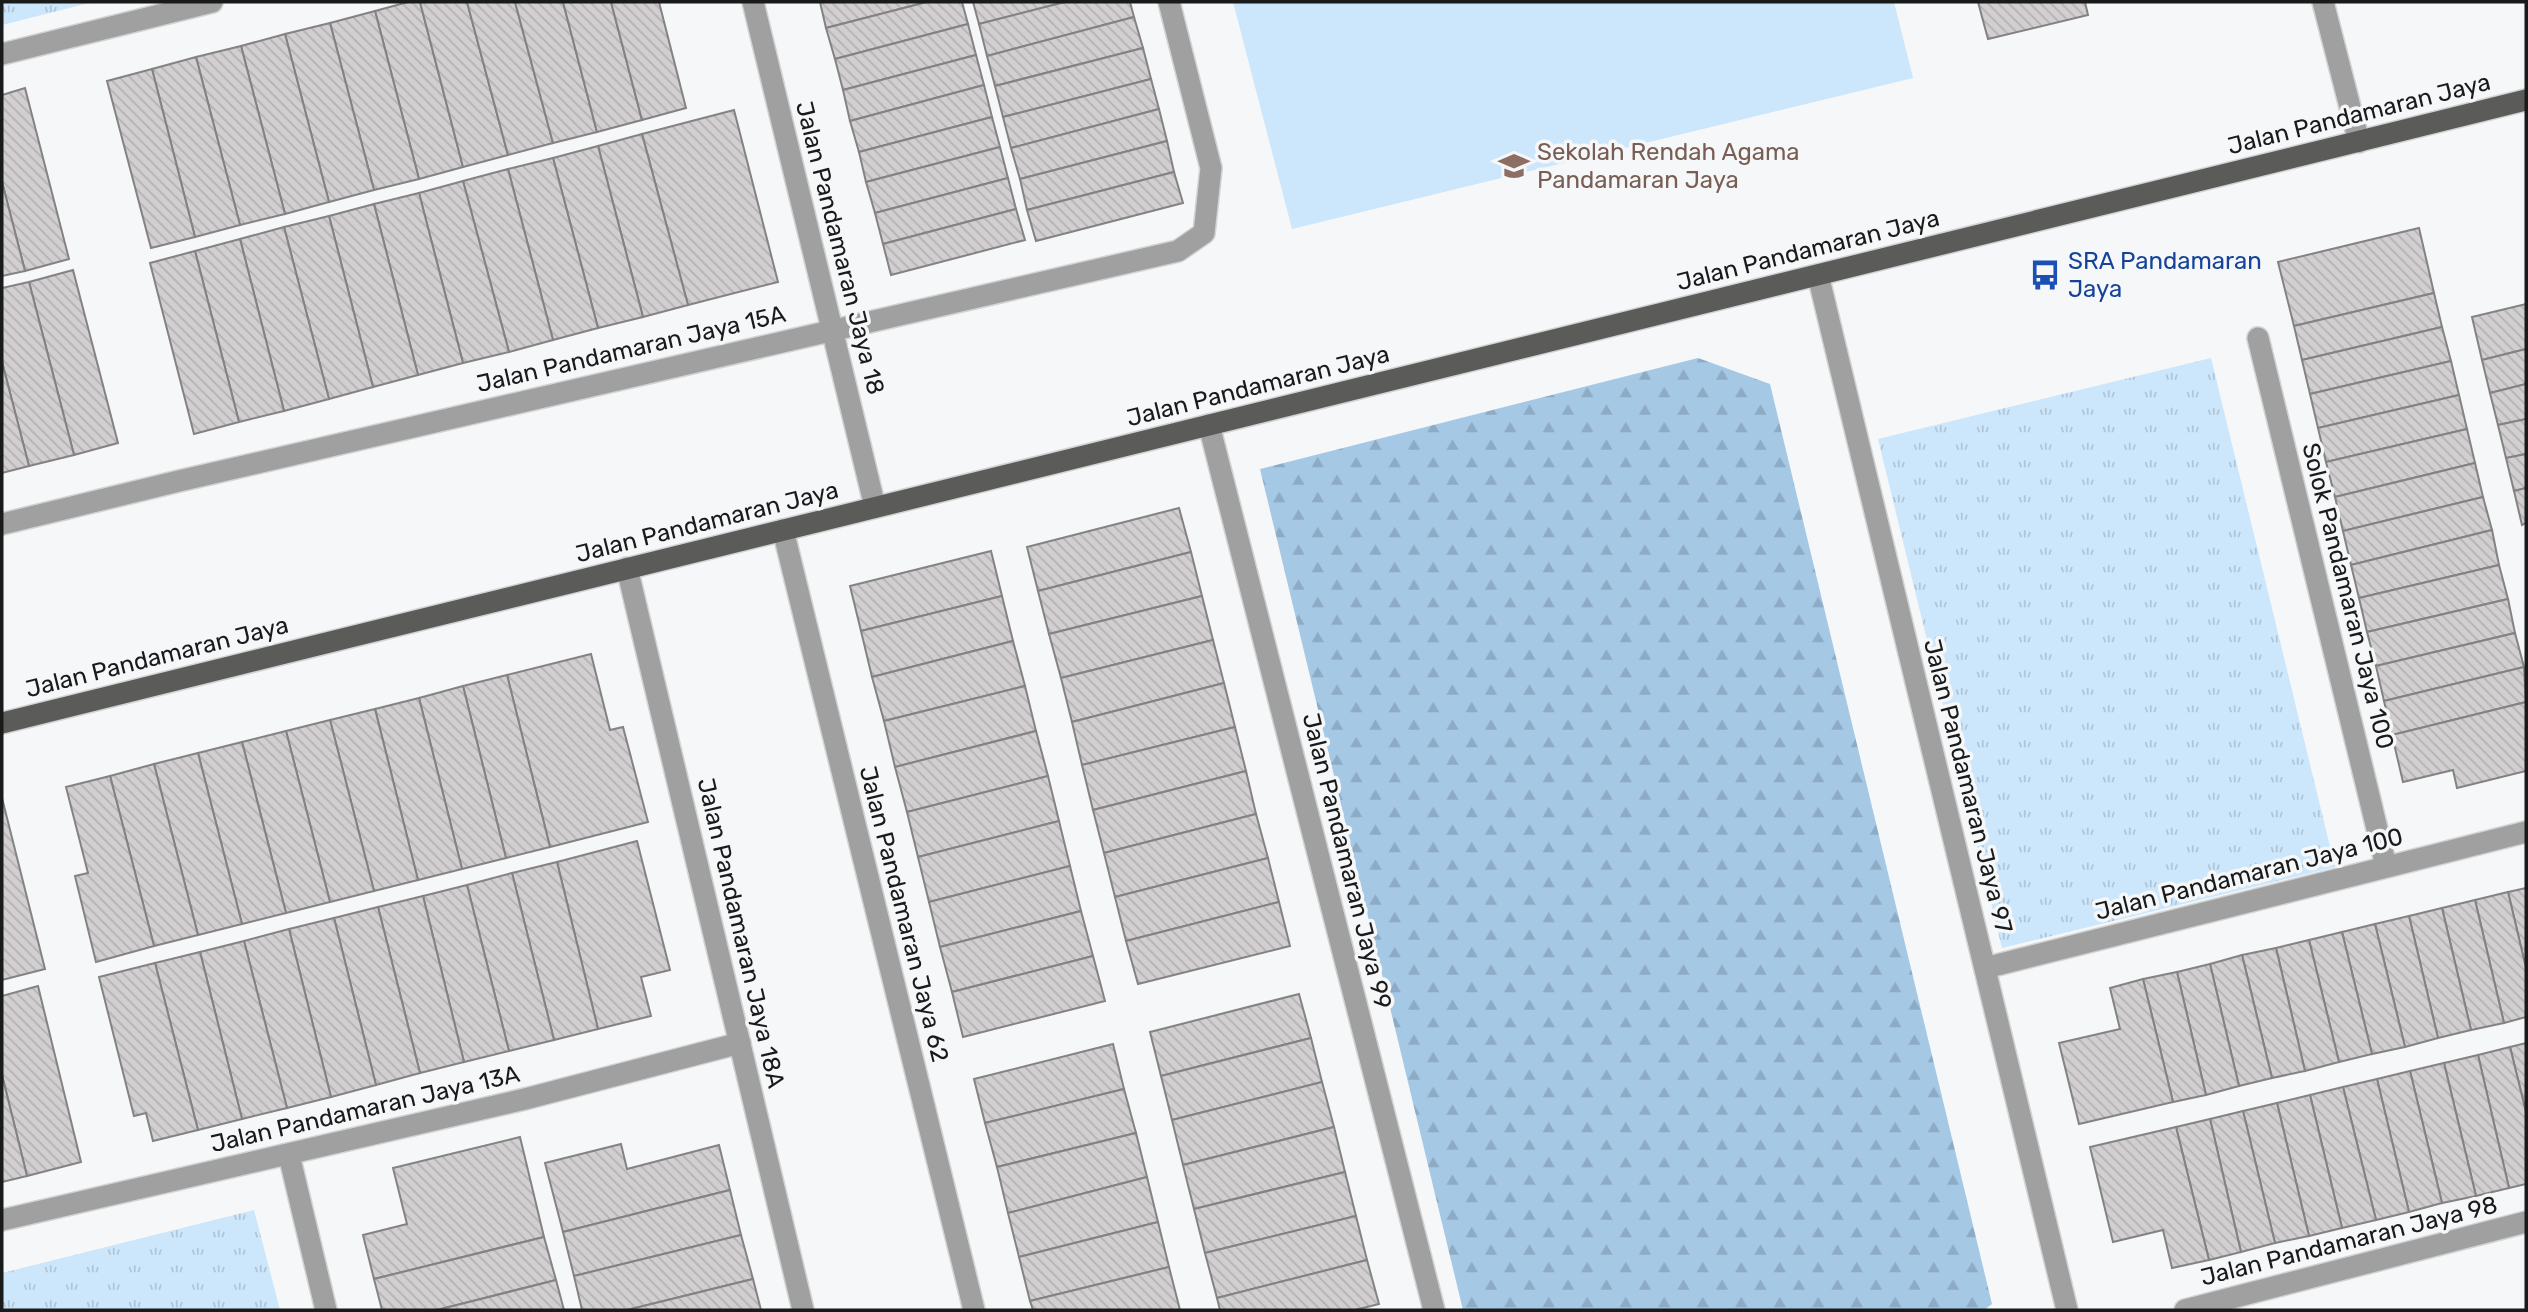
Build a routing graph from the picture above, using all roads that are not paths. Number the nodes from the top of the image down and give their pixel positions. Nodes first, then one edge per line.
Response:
1 (212, 2) edge
2 (753, 2) edge
3 (1168, 2) edge
4 (2323, 2) edge
5 (2, 54) edge
6 (2526, 100) edge
7 (2359, 142) junction
8 (1818, 275) junction
9 (832, 330) junction
10 (2258, 338) dead end
11 (1209, 425) junction
12 (875, 507) junction
13 (2, 524) edge
14 (783, 530) junction
15 (627, 568) junction
16 (2, 723) edge
17 (2526, 832) edge
18 (2386, 866) junction
19 (1985, 968) junction
20 (740, 1043) junction
21 (289, 1155) junction
22 (2, 1220) edge
23 (2526, 1223) edge
24 (326, 1310) edge
25 (803, 1310) edge
26 (974, 1310) edge
27 (1434, 1310) edge
28 (2067, 1310) edge
29 (2185, 1310) edge

1 - 5 street
2 - 9 street, Jalan Pandamaran Jaya 18
3 - 9 street, Jalan Pandamaran Jaya 15A
4 - 7 street
6 - 7 main road, Jalan Pandamaran Jaya
7 - 8 main road, Jalan Pandamaran Jaya
8 - 11 main road, Jalan Pandamaran Jaya
8 - 19 street, Jalan Pandamaran Jaya 97
9 - 12 street, Jalan Pandamaran Jaya 18
9 - 13 street, Jalan Pandamaran Jaya 15A
10 - 18 street, Solok Pandamaran Jaya 100
11 - 12 main road, Jalan Pandamaran Jaya
11 - 27 street, Jalan Pandamaran Jaya 99
12 - 14 main road, Jalan Pandamaran Jaya
14 - 15 main road, Jalan Pandamaran Jaya
14 - 26 street, Jalan Pandamaran Jaya 62
15 - 16 main road, Jalan Pandamaran Jaya
15 - 20 street, Jalan Pandamaran Jaya 18A
17 - 18 street, Jalan Pandamaran Jaya 100
18 - 19 street, Jalan Pandamaran Jaya 100
19 - 28 street, Jalan Pandamaran Jaya 97
20 - 21 street, Jalan Pandamaran Jaya 13A
20 - 25 street, Jalan Pandamaran Jaya 18A
21 - 22 street, Jalan Pandamaran Jaya 13A
21 - 24 street
23 - 29 street, Jalan Pandamaran Jaya 98

